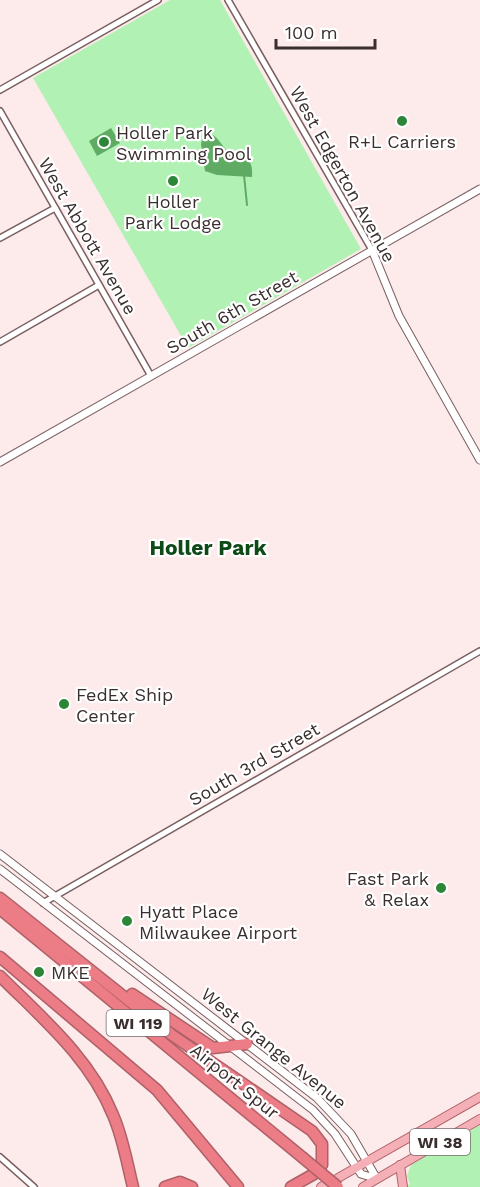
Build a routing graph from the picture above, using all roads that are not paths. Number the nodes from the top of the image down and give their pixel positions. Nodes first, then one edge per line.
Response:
1 (158, 0) edge
2 (228, 0) edge
3 (0, 90) edge
4 (0, 111) edge
5 (480, 189) edge
6 (56, 208) junction
7 (0, 238) edge
8 (372, 250) junction
9 (99, 285) junction
10 (0, 342) edge
11 (151, 376) junction
12 (480, 460) edge
13 (0, 462) edge
14 (480, 651) edge
15 (0, 854) edge
16 (14, 864) junction
17 (3, 872) edge
18 (55, 896) junction
19 (0, 898) edge
20 (43, 903) junction
21 (0, 909) edge
22 (0, 957) edge
23 (82, 963) junction
24 (0, 976) edge
25 (247, 1044) junction
26 (231, 1047) junction
27 (480, 1097) edge
28 (480, 1119) edge
29 (0, 1157) edge
30 (367, 1161) junction
31 (322, 1165) dead end
32 (400, 1166) junction
33 (128, 1167) junction
34 (356, 1167) junction
35 (314, 1174) dead end
36 (338, 1182) edge
37 (379, 1182) junction
38 (34, 1187) edge
39 (124, 1187) edge
40 (133, 1187) edge
41 (165, 1187) edge
42 (192, 1187) edge
43 (238, 1187) edge
44 (291, 1187) edge
45 (363, 1187) edge
46 (403, 1187) edge

1 - 3 street
2 - 8 street, West Edgerton Avenue
4 - 6 street, West Abbott Avenue
5 - 8 street, South 6th Street
6 - 7 street
6 - 9 street, West Abbott Avenue
8 - 11 street, South 6th Street
8 - 12 street, West Edgerton Avenue
9 - 10 street
9 - 11 street, West Abbott Avenue
11 - 13 street, South 6th Street
14 - 18 street, South 3rd Street
15 - 16 street, West Grange Avenue
16 - 17 street
16 - 18 street, West Grange Avenue
17 - 20 street, West Grange Avenue
18 - 20 street, South 3rd Street
18 - 25 street, West Grange Avenue
19 - 23 highway
20 - 26 street, West Grange Avenue
21 - 36 highway, Airport Spur / WI 119, bridge
22 - 43 highway, WI 119
23 - 26 highway
23 - 31 highway
24 - 33 highway
25 - 26 highway
25 - 30 street, West Grange Avenue
26 - 34 street, West Grange Avenue
27 - 30 main road, WI 38
28 - 32 main road, WI 38
29 - 38 street
30 - 34 main road, WI 38
30 - 37 street, West Grange Avenue
32 - 37 main road, WI 38
32 - 46 main road
33 - 39 highway
33 - 40 highway
34 - 36 main road, WI 38
34 - 37 street, West Grange Avenue
35 - 44 highway
37 - 45 main road, WI 38
41 - 42 highway

